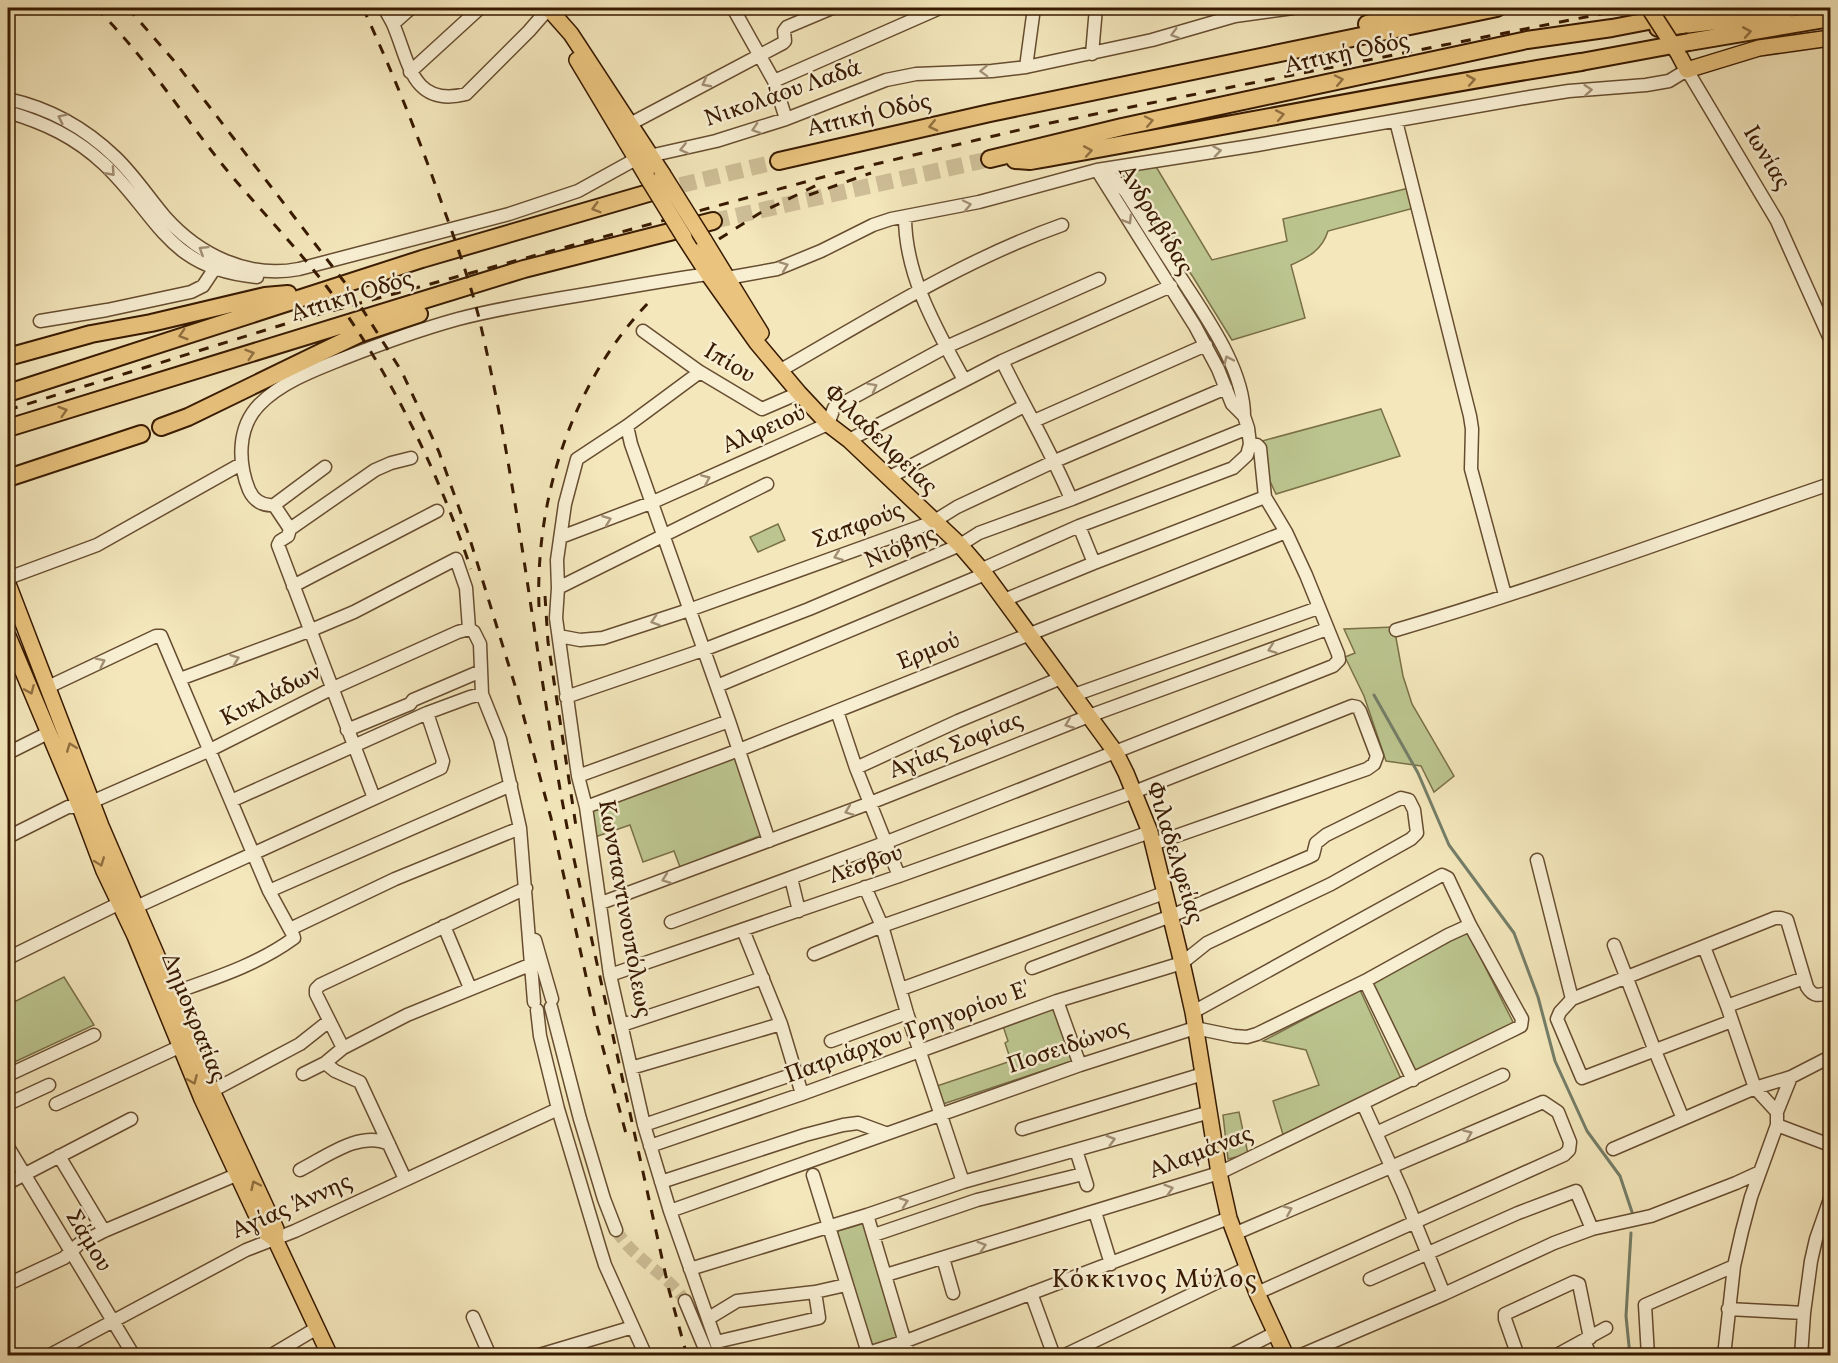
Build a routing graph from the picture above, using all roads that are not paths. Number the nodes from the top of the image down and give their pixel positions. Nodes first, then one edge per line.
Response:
1 (384, 8) edge
2 (411, 8) edge
3 (480, 8) edge
4 (548, 8) edge
5 (733, 8) edge
6 (832, 8) edge
7 (940, 8) edge
8 (1034, 8) edge
9 (1096, 8) edge
10 (1293, 8) edge
11 (1426, 8) edge
12 (1497, 8) edge
13 (1649, 8) edge
14 (1716, 8) edge
15 (1793, 8) edge
16 (1830, 18) edge
17 (393, 24) junction
18 (1612, 28) junction
19 (1830, 38) edge
20 (1298, 48) junction
21 (1092, 54) junction
22 (758, 56) junction
23 (1026, 67) junction
24 (1687, 70) junction
25 (410, 72) junction
26 (774, 81) junction
27 (8, 99) edge
28 (8, 112) edge
29 (786, 119) junction
30 (1396, 121) junction
31 (630, 123) junction
32 (644, 158) junction
33 (779, 161) tunnel mouth
34 (1140, 163) junction
35 (1097, 170) junction
36 (654, 181) junction
37 (1126, 192) junction
38 (905, 217) junction
39 (713, 221) tunnel mouth
40 (1062, 225) dead end
41 (698, 244) junction
42 (215, 268) junction
43 (299, 269) junction
44 (524, 269) junction
45 (708, 274) junction
46 (727, 278) junction
47 (1099, 279) dead end
48 (1170, 286) junction
49 (921, 290) junction
50 (319, 292) junction
51 (40, 321) dead end
52 (643, 331) dead end
53 (1830, 339) edge
54 (1206, 345) junction
55 (946, 346) junction
56 (8, 357) edge
57 (1002, 361) junction
58 (781, 370) junction
59 (699, 372) junction
60 (964, 380) junction
61 (1226, 388) junction
62 (8, 393) edge
63 (800, 393) junction
64 (1024, 406) junction
65 (1034, 421) junction
66 (1246, 422) junction
67 (828, 424) junction
68 (627, 426) junction
69 (161, 427) dead end
70 (8, 428) edge
71 (141, 434) dead end
72 (849, 440) junction
73 (1250, 444) junction
74 (411, 458) dead end
75 (1055, 461) junction
76 (241, 464) junction
77 (325, 467) dead end
78 (8, 478) edge
79 (888, 478) junction
80 (767, 484) dead end
81 (1830, 484) edge
82 (1265, 497) junction
83 (1071, 499) junction
84 (653, 502) junction
85 (274, 505) junction
86 (437, 511) dead end
87 (933, 522) junction
88 (1079, 526) junction
89 (290, 529) junction
90 (1286, 532) junction
91 (663, 536) junction
92 (561, 537) junction
93 (960, 545) junction
94 (1094, 563) junction
95 (983, 572) junction
96 (8, 578) edge
97 (8, 584) edge
98 (293, 586) junction
99 (558, 588) junction
100 (1505, 595) junction
101 (1004, 600) junction
102 (1318, 608) junction
103 (689, 610) junction
104 (469, 629) junction
105 (1327, 629) junction
106 (1396, 630) dead end
107 (309, 631) junction
108 (1029, 635) junction
109 (8, 636) edge
110 (559, 636) junction
111 (703, 650) junction
112 (482, 670) junction
113 (1061, 678) junction
114 (180, 679) junction
115 (717, 686) junction
116 (48, 687) junction
117 (331, 689) junction
118 (482, 694) junction
119 (1074, 695) junction
120 (566, 697) junction
121 (837, 711) junction
122 (427, 713) junction
123 (1089, 716) junction
124 (729, 721) junction
125 (347, 730) junction
126 (48, 733) junction
127 (354, 746) junction
128 (739, 750) junction
129 (208, 751) junction
130 (8, 753) edge
131 (1116, 753) junction
132 (856, 768) junction
133 (578, 776) junction
134 (511, 785) junction
135 (1134, 792) junction
136 (374, 798) junction
137 (231, 801) junction
138 (870, 803) junction
139 (86, 804) junction
140 (586, 807) junction
141 (520, 828) junction
142 (8, 837) edge
143 (1151, 838) junction
144 (769, 841) junction
145 (887, 842) junction
146 (254, 853) junction
147 (1538, 860) dead end
148 (899, 876) junction
149 (791, 878) junction
150 (865, 887) junction
151 (526, 888) junction
152 (268, 891) junction
153 (1164, 893) junction
154 (120, 903) junction
155 (601, 903) junction
156 (136, 907) junction
157 (799, 911) junction
158 (1171, 916) junction
159 (529, 921) junction
160 (671, 922) dead end
161 (1470, 925) junction
162 (444, 926) junction
163 (882, 926) junction
164 (744, 930) junction
165 (292, 934) junction
166 (1614, 945) dead end
167 (1704, 947) junction
168 (814, 954) dead end
169 (8, 958) edge
170 (1182, 963) junction
171 (532, 964) junction
172 (1032, 968) dead end
173 (610, 975) junction
174 (1627, 976) junction
175 (763, 978) junction
176 (1804, 978) junction
177 (1365, 981) junction
178 (470, 988) junction
179 (901, 989) junction
180 (1830, 992) edge
181 (173, 993) junction
182 (1572, 999) junction
183 (1057, 1001) junction
184 (552, 1003) junction
185 (536, 1006) junction
186 (1727, 1006) junction
187 (907, 1013) junction
188 (329, 1020) junction
189 (1194, 1020) junction
190 (1731, 1021) junction
191 (781, 1024) junction
192 (622, 1025) junction
193 (94, 1035) dead end
194 (831, 1041) dead end
195 (179, 1047) junction
196 (343, 1048) junction
197 (920, 1051) junction
198 (1655, 1051) junction
199 (1830, 1058) edge
200 (325, 1063) junction
201 (1080, 1065) junction
202 (631, 1068) junction
203 (797, 1073) junction
204 (303, 1074) dead end
205 (1203, 1074) junction
206 (8, 1075) edge
207 (1503, 1075) dead end
208 (1791, 1077) junction
209 (1413, 1080) junction
210 (49, 1085) dead end
211 (1755, 1088) junction
212 (212, 1091) junction
213 (802, 1094) junction
214 (8, 1104) edge
215 (56, 1104) dead end
216 (1364, 1104) junction
217 (558, 1108) junction
218 (1210, 1112) junction
219 (1777, 1112) junction
220 (940, 1113) junction
221 (131, 1119) dead end
222 (1683, 1119) junction
223 (644, 1125) junction
224 (1777, 1125) junction
225 (1022, 1129) dead end
226 (885, 1133) junction
227 (1376, 1133) junction
228 (389, 1144) junction
229 (1830, 1144) edge
230 (650, 1146) junction
231 (8, 1147) edge
232 (1613, 1149) dead end
233 (1076, 1150) junction
234 (59, 1156) junction
235 (1390, 1167) junction
236 (300, 1170) dead end
237 (1760, 1172) junction
238 (1219, 1173) junction
239 (24, 1174) junction
240 (236, 1175) junction
241 (813, 1175) dead end
242 (405, 1179) junction
243 (661, 1182) junction
244 (963, 1182) junction
245 (8, 1183) edge
246 (1736, 1183) junction
247 (1751, 1197) junction
248 (1830, 1199) edge
249 (670, 1211) junction
250 (1095, 1212) junction
251 (867, 1215) junction
252 (1229, 1218) junction
253 (1413, 1222) junction
254 (828, 1226) junction
255 (1592, 1229) junction
256 (616, 1230) tunnel mouth
257 (104, 1231) junction
258 (1234, 1233) junction
259 (874, 1235) junction
260 (275, 1239) junction
261 (71, 1253) junction
262 (1427, 1253) junction
263 (943, 1258) junction
264 (1111, 1264) junction
265 (1734, 1266) junction
266 (1247, 1268) junction
267 (690, 1269) junction
268 (886, 1275) junction
269 (1370, 1279) dead end
270 (8, 1284) edge
271 (846, 1285) junction
272 (815, 1293) junction
273 (953, 1293) dead end
274 (1031, 1293) junction
275 (1257, 1293) junction
276 (1444, 1293) junction
277 (685, 1302) tunnel mouth
278 (1728, 1309) junction
279 (1804, 1313) junction
280 (473, 1317) dead end
281 (709, 1318) junction
282 (112, 1320) junction
283 (633, 1327) junction
284 (316, 1328) junction
285 (1606, 1328) dead end
286 (1275, 1333) junction
287 (1587, 1340) junction
288 (906, 1341) junction
289 (716, 1342) junction
290 (864, 1354) edge
291 (1721, 1355) edge
292 (48, 1356) edge
293 (134, 1356) edge
294 (270, 1356) edge
295 (330, 1356) edge
296 (490, 1356) edge
297 (536, 1356) edge
298 (645, 1356) edge
299 (708, 1356) edge
300 (721, 1356) edge
301 (909, 1356) edge
302 (1054, 1356) edge
303 (1063, 1356) edge
304 (1230, 1356) edge
305 (1286, 1356) edge
306 (1299, 1356) edge
307 (1518, 1356) edge
308 (1555, 1356) edge
309 (1591, 1356) edge
310 (1648, 1356) edge
311 (1761, 1356) edge
312 (1801, 1356) edge

1 - 17 street
2 - 17 street
3 - 25 street
4 - 25 street
4 - 31 main road, Φιλαδελφείας
4 - 32 main road, Φιλαδελφείας
5 - 22 street
6 - 22 street
7 - 26 street
8 - 23 street
9 - 21 street
10 -> 21 street, Νικολάου Λαδά
11 - 20 highway
12 - 20 highway, Αττική Οδός
13 - 24 main road, Ιωνίας, bridge
14 - 18 highway, Αττική Οδός
15 - 18 highway
16 - 18 highway, Αττική Οδός, bridge
17 - 25 street
19 - 24 main road
20 -> 33 highway, Αττική Οδός
21 - 23 street, Νικολάου Λαδά
22 - 26 street
22 -> 31 street
23 -> 29 street, Νικολάου Λαδά
30 -> 24 street
24 - 53 street, Ιωνίας
26 - 29 street
43 -> 27 street, Νικολάου Λαδά
28 -> 42 street, Νικολάου Λαδά
29 -> 32 street, Νικολάου Λαδά
34 -> 30 street
30 - 100 street
31 - 32 main road, Φιλαδελφείας
32 - 36 main road, Φιλαδελφείας
32 - 43 street, Νικολάου Λαδά
34 - 35 street
34 - 37 street
35 - 37 street, Ανδραβίδας
38 -> 35 street
35 -> 48 street, Ανδραβίδας
36 - 41 main road, Φιλαδελφείας, bridge
36 -> 50 highway, Αττική Οδός
66 -> 37 street, Ανδραβίδας
46 -> 38 street
38 - 49 street
39 - 44 highway, Αττική Οδός
40 - 49 street
41 - 45 main road, Φιλαδελφείας
41 - 46 main road, Φιλαδελφείας
42 - 43 street, Νικολάου Λαδά
42 - 51 street
44 - 69 highway
70 -> 44 highway, Αττική Οδός
45 - 46 street
45 - 58 main road, Φιλαδελφείας
45 - 76 street
46 - 58 main road, Φιλαδελφείας
47 - 55 street, Αλφειού
48 - 54 street, Ανδραβίδας
48 - 57 street
49 - 55 street
49 - 58 street
50 - 56 highway
50 -> 62 highway, Αττική Οδός
52 - 59 street, Ιπίου
54 - 61 street, Ανδραβίδας
54 - 65 street
55 - 60 street
67 -> 55 street, Αλφειού
57 - 60 street
57 - 64 street
58 - 63 main road, Φιλαδελφείας
59 - 63 street, Ιπίου
59 - 68 street
60 - 72 street
61 - 66 street, Ανδραβίδας
61 - 75 street, Σαπφούς
63 - 67 main road, Φιλαδελφείας
64 - 65 street
64 - 79 street
65 - 75 street
66 - 73 street
66 - 83 street, Νιόβης
67 - 72 main road, Φιλαδελφείας
84 -> 67 street, Αλφειού
68 - 84 street
68 - 92 street, Κωνσταντινουπόλεως
71 - 78 highway
72 - 79 main road, Φιλαδελφείας
73 - 82 street
73 - 88 street
74 - 89 street
75 - 83 street
75 - 87 street, Σαπφούς
76 - 85 street
76 - 96 street
77 - 85 street
79 - 87 main road, Φιλαδελφείας
80 - 91 street
81 - 100 street
82 - 90 street
82 - 94 street
83 - 93 street, Νιόβης
84 - 91 street
92 -> 84 street, Αλφειού
85 - 89 street
86 - 98 street
87 - 93 main road, Φιλαδελφείας
87 -> 103 street, Σαπφούς
88 - 94 street
88 - 95 street
89 - 98 street
90 - 102 street
90 - 108 street, Ερμού
91 - 99 street
91 - 103 street
92 - 99 street, Κωνσταντινουπόλεως
93 - 95 main road, Φιλαδελφείας
93 - 111 street, Νιόβης
94 - 101 street
95 - 101 main road, Φιλαδελφείας
95 - 115 street
97 - 116 main road, Δημοκρατίας
98 - 107 street
99 - 110 street, Κωνσταντινουπόλεως
100 - 106 street
101 - 108 main road, Φιλαδελφείας
102 - 105 street
102 - 119 street
103 -> 110 street, Σαπφούς
103 - 111 street
104 - 107 street
104 - 112 street
104 - 117 street, Κυκλάδων
105 -> 123 street, Αγίας Σοφίας
105 - 131 street
114 -> 107 street
107 - 117 street
108 - 113 main road, Φιλαδελφείας
108 - 121 street, Ερμού
109 -> 126 main road, Δημοκρατίας
110 - 120 street, Κωνσταντινουπόλεως
111 - 115 street
111 - 120 street, Νιόβης
112 - 118 street
112 - 125 street
113 - 119 main road, Φιλαδελφείας
113 - 132 street
116 -> 114 street
114 - 129 street
115 - 124 street
139 -> 116 main road, Δημοκρατίας
117 - 125 street
117 - 129 street, Κυκλάδων
118 - 122 street
118 - 134 street
119 - 123 main road, Φιλαδελφείας
120 - 133 street, Κωνσταντινουπόλεως
121 - 128 street, Ερμού
121 - 132 street
122 - 127 street
122 - 136 street
123 - 131 main road, Φιλαδελφείας
123 -> 138 street, Αγίας Σοφίας
124 - 128 street
124 - 133 street
125 - 127 street
126 - 130 street
126 - 139 main road, Δημοκρατίας
127 - 136 street
127 - 137 street
128 - 140 street, Ερμού
128 - 144 street
129 - 137 street
129 - 139 street, Κυκλάδων
131 - 135 main road, Φιλαδελφείας
131 - 145 street
132 - 138 street
133 - 140 street, Κωνσταντινουπόλεως
134 - 141 street
134 - 152 street
135 - 143 main road, Φιλαδελφείας
135 - 143 street, Λέσβου
135 - 148 street, Λέσβου
136 - 146 street
137 - 146 street
138 -> 144 street, Αγίας Σοφίας
138 - 145 street
139 - 142 street, Κυκλάδων
139 -> 154 main road, Δημοκρατίας
139 - 156 main road, Δημοκρατίας
140 - 155 street, Κωνσταντινουπόλεως
141 - 151 street
141 - 165 street
143 - 153 main road, Φιλαδελφείας
143 - 163 street
144 -> 155 street, Αγίας Σοφίας
145 - 148 street
145 - 149 street
146 - 152 street
146 - 156 street
147 - 182 street
148 - 150 street, Λέσβου
149 - 157 street
149 - 160 street
150 - 157 street, Λέσβου
150 - 163 street
151 - 159 street
151 - 162 street
152 - 165 street
153 - 158 main road, Φιλαδελφείας
153 - 179 street
154 - 169 street
154 - 195 main road, Δημοκρατίας
155 - 173 street, Κωνσταντινουπόλεως
156 - 181 main road, Δημοκρατίας
157 - 164 street, Λέσβου
158 - 170 main road, Φιλαδελφείας
158 - 170 street
158 - 172 street
159 - 171 street
159 - 184 street
161 - 177 street, Ποσειδώνος
161 - 189 street
161 - 209 street, Αλαμάνας
162 - 178 street
162 - 188 street
163 - 168 street
163 - 179 street
164 - 173 street, Λέσβου
164 - 175 street
165 - 181 street
166 - 174 street
167 - 174 street
167 - 176 street
167 - 186 street
170 - 183 street, Πατριάρχου Γρηγορίου E'
170 - 189 main road, Φιλαδελφείας
171 - 178 street
171 - 185 street
173 - 192 street, Κωνσταντινουπόλεως
174 - 182 street
174 - 198 street
175 - 191 street
175 - 192 street
176 - 180 street
176 - 186 street
177 - 189 street, Ποσειδώνος
177 - 209 street
178 - 196 street
179 - 187 street
181 - 212 main road, Δημοκρατίας
182 - 198 street
183 - 197 street, Πατριάρχου Γρηγορίου E'
183 - 201 street
184 - 185 street
184 - 256 street
185 - 217 street
186 - 190 street
187 - 194 street
187 - 197 street
188 - 196 street
188 - 212 street
189 - 201 street, Ποσειδώνος
189 - 205 main road, Φιλαδελφείας
190 - 198 street
190 - 211 street
191 - 202 street
191 - 203 street
192 - 202 street, Κωνσταντινουπόλεως
193 - 206 street
195 - 215 street
195 -> 240 main road, Δημοκρατίας
196 - 200 street
197 - 213 street, Πατριάρχου Γρηγορίου E'
197 - 220 street
198 - 222 street
199 - 208 street
200 - 204 street
200 - 228 street
201 - 220 street, Ποσειδώνος
202 - 223 street, Κωνσταντινουπόλεως
203 - 213 street
203 - 223 street
205 - 218 main road, Φιλαδελφείας
205 - 225 street
207 - 227 street
208 - 211 street
208 - 219 street
209 - 216 street, Αλαμάνας
210 - 214 street
211 - 219 street
211 - 222 street
260 -> 212 main road, Δημοκρατίας
213 - 230 street, Πατριάρχου Γρηγορίου E'
216 - 227 street
216 - 238 street, Αλαμάνας
217 - 242 street, Αγίας Άννης
217 - 283 street
233 -> 218 street
218 - 238 main road, Φιλαδελφείας
219 - 224 street
220 - 226 street, Ποσειδώνος
220 - 244 street
221 - 234 street
222 - 232 street
223 - 230 street, Κωνσταντινουπόλεως
224 - 229 street
224 - 237 street
226 - 243 street
226 - 249 street, Ποσειδώνος
227 - 235 street
228 - 236 street
228 - 242 street
230 - 243 street, Κωνσταντινουπόλεως
231 - 239 street, Σάμου
233 - 244 street
233 - 259 street
234 - 239 street
234 - 257 street
235 - 253 street
235 -> 253 street
258 -> 235 street
237 - 246 street
237 - 247 street
250 -> 238 street, Αλαμάνας
238 - 252 main road, Φιλαδελφείας
239 - 245 street
239 - 261 street, Σάμου
240 - 257 street
240 - 260 main road, Δημοκρατίας
241 - 254 street
242 - 260 street, Αγίας Άννης
243 - 249 street, Κωνσταντινουπόλεως
251 -> 244 street
246 - 247 street
246 - 255 street
247 - 265 street
248 - 279 street
249 - 267 street, Κωνσταντινουπόλεως
263 -> 250 street, Αλαμάνας
250 - 264 street
251 - 254 street
251 - 259 street
252 - 258 main road, Φιλαδελφείας
252 - 264 street
253 - 262 street
253 - 275 street
254 - 267 street
254 - 271 street
255 - 262 street
255 - 276 street
257 - 261 street
258 - 266 main road, Φιλαδελφείας
259 - 268 street
260 - 282 street, Αγίας Άννης
260 - 284 main road, Δημοκρατίας
261 - 270 street
261 - 282 street, Σάμου
262 - 269 street
262 - 276 street
263 - 268 street, Αλαμάνας
263 - 273 street
264 - 274 street
265 - 278 street
265 - 310 street
266 - 275 main road, Φιλαδελφείας
266 - 303 street
267 - 281 street, Κωνσταντινουπόλεως
268 - 288 street
271 - 272 street
271 - 290 street
272 - 281 street
272 - 289 street
274 - 288 street
274 - 302 street
275 - 286 main road, Φιλαδελφείας
276 - 306 street
277 - 299 street
278 - 279 street
278 - 291 street
279 - 312 street
280 - 296 street
281 - 289 street, Κωνσταντινουπόλεως
282 - 292 street, Αγίας Άννης
282 - 293 street, Σάμου
283 - 297 street
283 - 298 street
284 - 294 street
284 - 295 main road, Δημοκρατίας
285 - 287 street
286 - 304 street
286 - 305 main road, Φιλαδελφείας
287 - 307 street
287 - 308 street
287 - 309 street
288 - 290 street
288 - 301 street
289 - 300 street, Κωνσταντινουπόλεως
291 - 311 street

